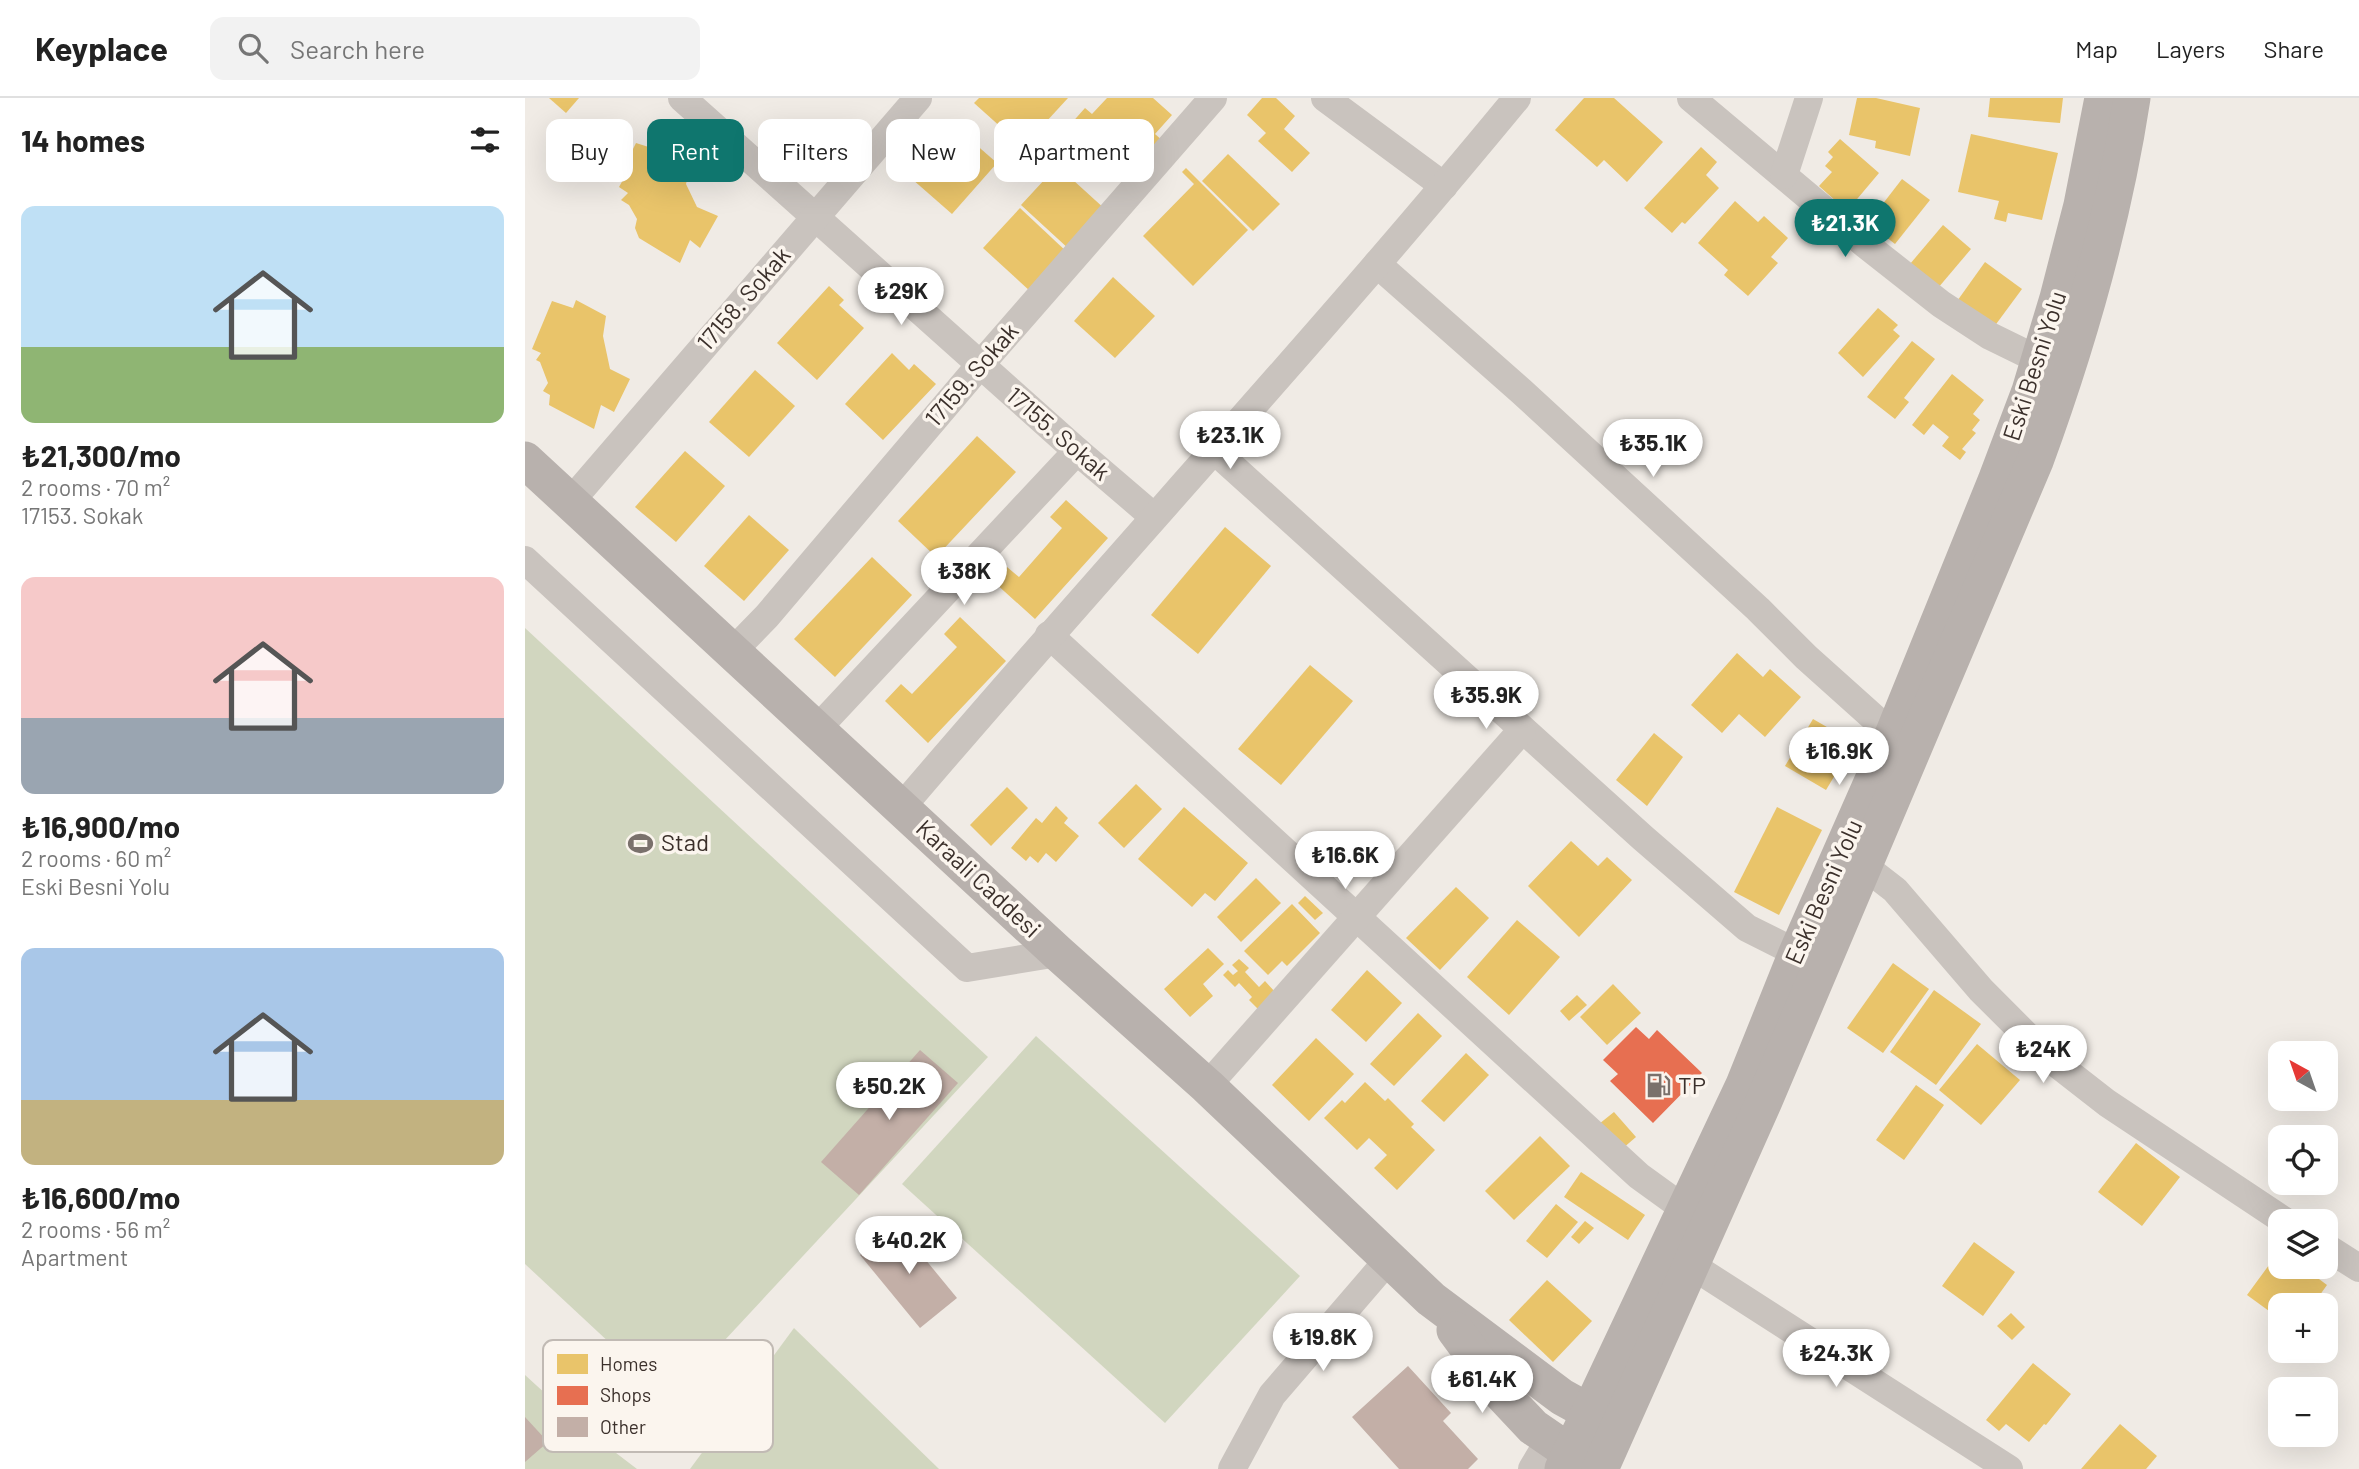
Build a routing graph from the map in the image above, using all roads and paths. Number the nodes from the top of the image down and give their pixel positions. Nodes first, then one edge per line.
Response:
1 (682, 98) edge
2 (918, 98) edge
3 (1213, 98) edge
4 (1325, 98) edge
5 (1517, 98) edge
6 (1691, 98) edge
7 (1809, 98) edge
8 (2103, 98) edge
9 (2132, 98) edge
10 (1784, 175) junction
11 (1444, 186) junction
12 (815, 216) junction
13 (1377, 264) junction
14 (2039, 360) junction
15 (980, 365) junction
16 (1077, 451) junction
17 (1215, 451) junction
18 (525, 460) edge
19 (570, 502) junction
20 (1154, 517) junction
21 (525, 560) edge
22 (1049, 635) junction
23 (732, 652) junction
24 (816, 730) junction
25 (1522, 730) junction
26 (1893, 735) junction
27 (901, 808) junction
28 (1864, 866) junction
29 (1357, 915) junction
30 (1058, 953) junction
31 (1797, 953) junction
32 (1207, 1086) junction
33 (1686, 1210) junction
34 (2268, 1210) edge
35 (2338, 1255) edge
36 (1389, 1259) junction
37 (1691, 1265) junction
38 (2359, 1268) edge
39 (1431, 1299) junction
40 (1604, 1419) junction
41 (1568, 1461) edge
42 (1232, 1469) edge
43 (2009, 1469) edge

1 - 12 street, 17155. Sokak
2 - 12 street, 17158. Sokak
3 - 15 street, 17159. Sokak
4 - 11 street
5 - 11 street
6 - 10 street
7 - 10 street
8 - 14 main road, Eski Besni Yolu
9 - 28 main road, Eski Besni Yolu
10 - 14 street
11 - 13 street
12 - 15 street, 17155. Sokak
12 - 19 street, 17158. Sokak
13 - 17 street
13 - 26 street
14 - 26 main road, Eski Besni Yolu
15 - 16 street, 17155. Sokak
15 - 23 street, 17159. Sokak
16 - 20 street, 17155. Sokak
16 - 24 street
17 - 20 street
17 - 25 street
18 - 19 main road, Karaali Caddesi
19 - 23 main road, Karaali Caddesi
20 - 22 street
21 - 30 street
22 - 27 street
22 - 29 street
23 - 24 main road, Karaali Caddesi
24 - 27 main road, Karaali Caddesi
25 - 29 street
25 - 31 street
26 - 31 main road, Eski Besni Yolu
27 - 30 main road, Karaali Caddesi
28 - 34 street
28 - 37 main road, Eski Besni Yolu
29 - 32 street
29 - 33 street
30 - 32 main road, Karaali Caddesi
31 - 33 main road, Eski Besni Yolu
32 - 36 main road, Karaali Caddesi
33 - 40 main road, Eski Besni Yolu
35 - 38 street
36 - 39 main road, Karaali Caddesi
36 - 42 street
37 - 40 main road, Eski Besni Yolu
37 - 43 street
39 - 40 main road
39 - 41 main road
40 - 41 main road, Eski Besni Yolu

